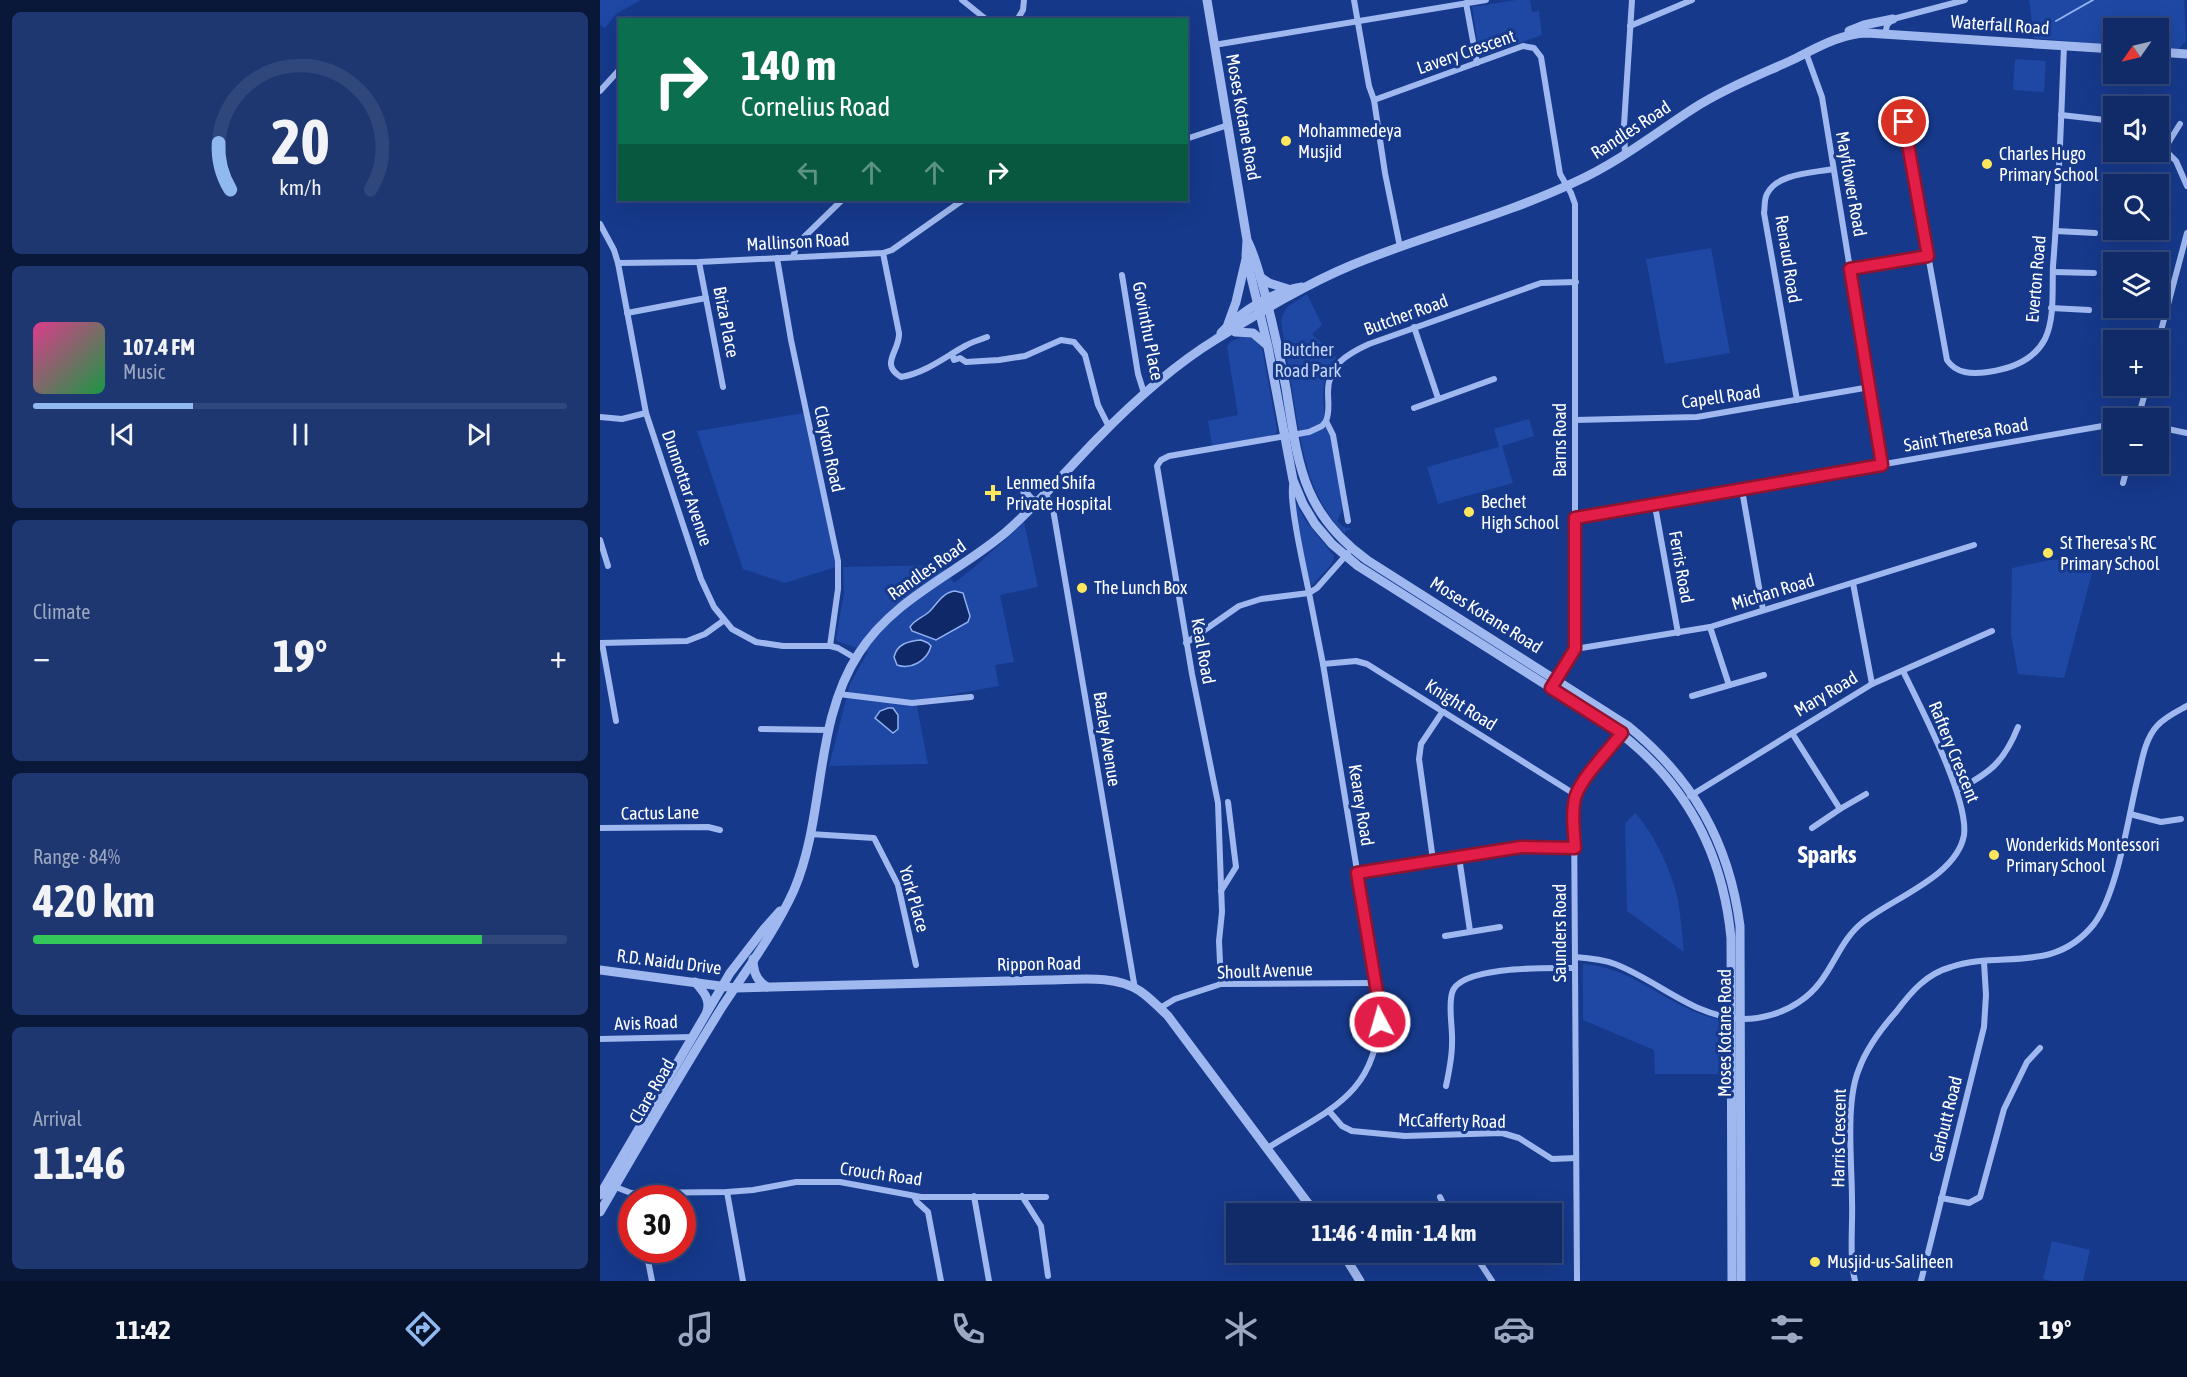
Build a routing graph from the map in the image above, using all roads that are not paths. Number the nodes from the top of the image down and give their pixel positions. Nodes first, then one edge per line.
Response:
1 (963, 0) edge
2 (1024, 0) edge
3 (1207, 0) edge
4 (1354, 0) edge
5 (1486, 0) edge
6 (1632, 0) edge
7 (1692, 0) edge
8 (1965, 0) edge
9 (1466, 3) junction
10 (985, 18) edge
11 (1018, 18) edge
12 (1893, 19) junction
13 (1358, 21) junction
14 (1630, 26) junction
15 (1885, 35) junction
16 (1837, 38) junction
17 (1214, 45) junction
18 (2064, 46) junction
19 (2103, 48) edge
20 (1806, 53) junction
21 (2169, 53) edge
22 (2187, 54) edge
23 (1477, 63) junction
24 (618, 71) edge
25 (600, 92) edge
26 (1374, 100) junction
27 (2061, 115) junction
28 (2103, 120) edge
29 (1904, 122) dead end
30 (2180, 124) dead end
31 (1228, 125) junction
32 (1188, 138) edge
33 (2169, 142) edge
34 (2169, 153) edge
35 (1625, 155) junction
36 (1833, 169) junction
37 (1566, 186) junction
38 (2187, 186) edge
39 (841, 201) edge
40 (962, 201) edge
41 (600, 224) edge
42 (2056, 231) junction
43 (2187, 232) edge
44 (2094, 233) dead end
45 (1247, 240) junction
46 (1400, 247) junction
47 (883, 253) junction
48 (1246, 256) junction
49 (1928, 256) junction
50 (793, 257) junction
51 (777, 258) junction
52 (699, 262) junction
53 (618, 263) junction
54 (1850, 269) junction
55 (2053, 272) junction
56 (2094, 273) dead end
57 (1122, 275) dead end
58 (1260, 277) junction
59 (1576, 282) junction
60 (1305, 287) junction
61 (1289, 289) junction
62 (706, 298) junction
63 (1261, 306) junction
64 (2051, 308) junction
65 (1269, 309) junction
66 (2089, 310) dead end
67 (627, 313) junction
68 (1414, 327) junction
69 (2161, 330) edge
70 (1227, 331) junction
71 (987, 337) dead end
72 (1268, 346) junction
73 (952, 354) junction
74 (1494, 379) dead end
75 (723, 387) dead end
76 (1870, 387) junction
77 (1144, 393) junction
78 (1438, 398) junction
79 (1797, 400) junction
80 (1414, 408) dead end
81 (646, 413) junction
82 (600, 417) edge
83 (1575, 420) junction
84 (1326, 422) junction
85 (2103, 426) edge
86 (1109, 427) junction
87 (2169, 429) edge
88 (2187, 433) edge
89 (1289, 435) junction
90 (1882, 465) junction
91 (2125, 474) edge
92 (1293, 480) junction
93 (2123, 483) dead end
94 (1742, 490) junction
95 (1025, 493) dead end
96 (1046, 495) junction
97 (1038, 502) junction
98 (1655, 506) junction
99 (1575, 518) junction
100 (1348, 520) dead end
101 (600, 540) edge
102 (1974, 545) dead end
103 (1348, 553) junction
104 (608, 566) dead end
105 (1853, 583) junction
106 (1309, 593) junction
107 (1763, 610) junction
108 (723, 621) junction
109 (1710, 627) junction
110 (1992, 631) dead end
111 (1678, 633) junction
112 (601, 643) edge
113 (1186, 643) junction
114 (830, 646) junction
115 (1575, 649) junction
116 (855, 658) junction
117 (1323, 664) junction
118 (1903, 671) junction
119 (1764, 675) dead end
120 (1554, 684) junction
121 (1872, 684) junction
122 (1729, 685) junction
123 (839, 694) junction
124 (1692, 696) dead end
125 (971, 697) dead end
126 (2187, 706) edge
127 (1443, 711) junction
128 (616, 721) dead end
129 (2018, 727) dead end
130 (761, 729) dead end
131 (829, 730) junction
132 (1625, 730) junction
133 (1792, 733) junction
134 (1957, 790) junction
135 (1866, 794) dead end
136 (1576, 795) junction
137 (1688, 797) junction
138 (1228, 802) dead end
139 (1840, 809) junction
140 (2130, 814) junction
141 (2181, 819) dead end
142 (600, 828) edge
143 (1812, 828) dead end
144 (720, 830) dead end
145 (810, 834) junction
146 (1575, 848) junction
147 (1459, 856) junction
148 (1433, 860) junction
149 (1357, 873) junction
150 (1221, 891) junction
151 (784, 908) junction
152 (1500, 927) dead end
153 (1470, 931) junction
154 (1445, 936) dead end
155 (1575, 957) junction
156 (753, 959) junction
157 (1984, 962) junction
158 (916, 965) dead end
159 (1575, 968) junction
160 (600, 970) edge
161 (695, 982) junction
162 (1375, 983) junction
163 (1221, 984) junction
164 (723, 986) junction
165 (768, 987) junction
166 (735, 988) junction
167 (1136, 989) junction
168 (1160, 1008) junction
169 (706, 1017) junction
170 (1736, 1018) junction
171 (693, 1037) junction
172 (600, 1039) edge
173 (2040, 1048) dead end
174 (1446, 1086) dead end
175 (1329, 1111) junction
176 (1266, 1149) junction
177 (1576, 1158) junction
178 (611, 1185) junction
179 (618, 1188) edge
180 (727, 1192) junction
181 (696, 1193) edge
182 (600, 1196) edge
183 (914, 1196) junction
184 (974, 1196) junction
185 (1022, 1196) junction
186 (1046, 1197) dead end
187 (1440, 1197) dead end
188 (1941, 1198) junction
189 (1308, 1203) edge
190 (1443, 1203) edge
191 (1736, 1209) junction
192 (600, 1212) edge
193 (649, 1263) edge
194 (1349, 1263) edge
195 (1480, 1263) edge
196 (1048, 1276) dead end
197 (652, 1281) edge
198 (743, 1281) edge
199 (941, 1281) edge
200 (988, 1281) edge
201 (1360, 1281) edge
202 (1492, 1281) edge
203 (1577, 1281) edge
204 (1732, 1281) edge
205 (1741, 1281) edge
206 (1855, 1281) edge
207 (1920, 1281) edge

1 - 10 street
2 - 11 street
3 - 17 street, Moses Kotane Road
4 - 13 street
5 - 9 street
6 - 14 street
7 - 14 street
8 - 12 street
9 - 13 street
9 - 23 street
12 - 15 street
12 - 16 street
13 - 17 street
13 - 26 street
14 - 35 street
15 - 16 street, Randles Road
15 - 18 street, Waterfall Road
16 - 20 street, Randles Road
17 - 31 street, Moses Kotane Road
18 - 19 street, Waterfall Road
18 - 27 street, Everton Road
20 - 35 street, Randles Road
20 - 36 street, Mayflower Road
21 - 22 street
23 - 26 street, Lavery Crescent
23 - 37 street, Lavery Crescent
24 - 25 street
26 - 46 street
27 - 28 street
27 - 42 street, Everton Road
29 - 49 street, Everton Road
30 - 33 street
31 - 32 street
31 - 45 street, Moses Kotane Road
34 - 38 street
35 - 37 street, Randles Road
36 - 54 street, Mayflower Road
36 - 79 street, Renaud Road
37 - 46 street, Randles Road
37 - 59 street, Barns Road
39 - 50 street
40 - 47 street, Mallinson Road
41 - 53 street, Dunnottar Avenue
42 - 44 street
42 - 55 street, Everton Road
43 - 69 street
45 - 48 street, Moses Kotane Road
45 - 58 street, Moses Kotane Road
46 - 60 street, Randles Road
47 - 50 street, Mallinson Road
47 - 73 street
48 - 63 street, Moses Kotane Road
48 - 70 street
49 - 54 street
49 - 64 street, Everton Road
50 - 51 street, Mallinson Road
51 - 52 street, Mallinson Road
51 - 114 street, Clayton Road
52 - 53 street, Mallinson Road
52 - 62 street, Briza Place
53 - 67 street, Dunnottar Avenue
54 - 76 street, Mayflower Road
55 - 56 street
55 - 64 street, Everton Road
57 - 77 street, Govinthu Place
58 - 61 street
58 - 63 street, Moses Kotane Road
59 - 68 street, Butcher Road
59 - 83 street, Barns Road
60 - 61 street, Randles Road
60 - 65 street, Randles Road
61 - 63 street, Randles Road
62 - 67 street
62 - 75 street, Briza Place
63 - 65 street, Moses Kotane Road
63 - 70 street, Randles Road
63 - 72 street, Moses Kotane Road
64 - 66 street
65 - 89 street, Moses Kotane Road
67 - 81 street, Dunnottar Avenue
68 - 78 street
68 - 84 street, Butcher Road
70 - 72 street
70 - 77 street, Randles Road
71 - 73 street
72 - 89 street, Moses Kotane Road
73 - 86 street
74 - 78 street
76 - 79 street, Capell Road
76 - 90 street, Mayflower Road
77 - 86 street, Randles Road
78 - 80 street
79 - 83 street, Capell Road
81 - 82 street
81 - 108 street, Dunnottar Avenue
83 - 99 street, Barns Road
84 - 89 street, Keal Road
84 - 100 street, Butcher Road
85 - 90 street, Saint Theresa Road
86 - 96 street, Randles Road
87 - 88 street
89 - 92 street, Moses Kotane Road
89 - 103 street, Moses Kotane Road
89 - 113 street, Keal Road
90 - 94 street, Saint Theresa Road
91 - 93 street
92 - 103 street, Moses Kotane Road
92 - 106 street, Kearey Road
94 - 98 street, Saint Theresa Road
94 - 107 street
95 - 97 street
96 - 97 street, Randles Road
96 - 167 street, Bazley Avenue
97 - 116 street, Randles Road
98 - 99 street, Saint Theresa Road
98 - 111 street, Ferris Road
99 - 115 street, Barns Road
101 - 104 street
102 - 105 street, Michan Road
103 - 106 street
103 - 120 street, Moses Kotane Road
105 - 107 street, Michan Road
105 - 121 street
106 - 113 street
106 - 117 street, Kearey Road
107 - 109 street, Michan Road
108 - 112 street
108 - 114 street, Dunnottar Avenue
109 - 111 street, Michan Road
109 - 122 street
110 - 118 street, Mary Road
111 - 115 street, Michan Road
112 - 128 street
113 - 150 street, Keal Road
114 - 116 street, Dunnottar Avenue
115 - 120 street
116 - 123 street, Randles Road
117 - 127 street, Knight Road
117 - 149 street, Kearey Road
118 - 121 street, Mary Road
118 - 134 street, Raftery Crescent
119 - 122 street
120 - 132 street, Moses Kotane Road
121 - 133 street, Mary Road
122 - 124 street
123 - 125 street
123 - 131 street, Randles Road
126 - 140 street, Harris Crescent
127 - 136 street, Knight Road
127 - 148 street
129 - 134 street
130 - 131 street
131 - 145 street, Randles Road
132 - 136 street
132 - 137 street, Moses Kotane Road
133 - 137 street, Mary Road
133 - 139 street
134 - 170 street, Raftery Crescent
135 - 139 street
136 - 146 street, Saunders Road
137 - 170 street, Moses Kotane Road
138 - 150 street
139 - 143 street
140 - 141 street
140 - 157 street, Harris Crescent
142 - 144 street, Cactus Lane
145 - 151 street, Randles Road
145 - 158 street, York Place
146 - 147 street
146 - 155 street, Saunders Road
147 - 148 street
147 - 153 street
148 - 149 street
149 - 162 street, Kearey Road
150 - 163 street, Keal Road
151 - 156 street, Randles Road
151 - 164 street, Randles Road
152 - 153 street
153 - 154 street
155 - 159 street, Saunders Road
155 - 170 street, Raftery Crescent
156 - 165 street
156 - 166 street, Randles Road
157 - 188 street, Garbutt Road
157 - 206 street, Harris Crescent
159 - 174 street
159 - 177 street, Saunders Road
160 - 161 street, R.D. Naidu Drive
161 - 164 street, R.D. Naidu Drive
161 - 169 street
162 - 163 street, Shoult Avenue
162 - 175 street, Kearey Road
163 - 168 street, Shoult Avenue
164 - 166 street, R.D. Naidu Drive
164 - 169 street, Clare Road
165 - 166 street, Rippon Road
165 - 167 street, Rippon Road
166 - 178 street, Clare Road
167 - 168 street, Rippon Road
168 - 176 street, Rippon Road
169 - 171 street, Clare Road
170 - 191 street, Moses Kotane Road
171 - 172 street, Avis Road
171 - 178 street, Clare Road
173 - 188 street
175 - 176 street, Kearey Road
175 - 177 street, McCafferty Road
176 - 189 street, Rippon Road
177 - 203 street, Saunders Road
178 - 179 street, Crouch Road
178 - 182 street, Clare Road
178 - 192 street, Clare Road
180 - 181 street, Crouch Road
180 - 183 street, Crouch Road
180 - 198 street
183 - 184 street, Crouch Road
183 - 199 street
184 - 185 street, Crouch Road
184 - 200 street
185 - 186 street, Crouch Road
185 - 196 street
187 - 190 street
188 - 207 street, Garbutt Road
191 - 204 street, Moses Kotane Road
191 - 205 street, Moses Kotane Road
193 - 197 street
194 - 201 street
195 - 202 street

